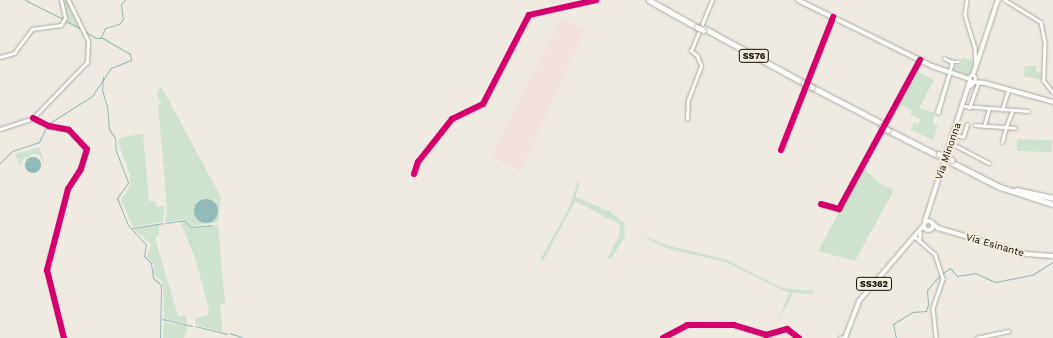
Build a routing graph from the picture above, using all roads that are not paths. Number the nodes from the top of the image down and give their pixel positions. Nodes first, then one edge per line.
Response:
1 (61, 0) edge
2 (68, 0) edge
3 (596, 0) edge
4 (649, 0) edge
5 (654, 0) edge
6 (712, 0) edge
7 (798, 0) edge
8 (967, 0) edge
9 (998, 0) edge
10 (1006, 0) edge
11 (834, 18) junction
12 (698, 26) junction
13 (0, 58) edge
14 (944, 58) dead end
15 (920, 60) junction
16 (952, 62) junction
17 (959, 62) dead end
18 (976, 67) junction
19 (949, 74) junction
20 (973, 79) junction
21 (1008, 90) junction
22 (1053, 92) edge
23 (1053, 102) edge
24 (964, 106) junction
25 (969, 108) junction
26 (989, 109) junction
27 (1002, 110) junction
28 (1012, 111) junction
29 (1028, 112) dead end
30 (938, 113) dead end
31 (33, 118) junction
32 (687, 119) dead end
33 (967, 125) dead end
34 (975, 125) dead end
35 (984, 126) junction
36 (1006, 127) junction
37 (1015, 128) dead end
38 (0, 129) edge
39 (954, 134) junction
40 (1002, 142) dead end
41 (951, 143) junction
42 (781, 150) dead end
43 (951, 161) junction
44 (989, 163) dead end
45 (414, 174) dead end
46 (1053, 200) edge
47 (821, 204) dead end
48 (1053, 204) edge
49 (929, 222) junction
50 (923, 226) junction
51 (938, 228) junction
52 (928, 229) junction
53 (920, 233) junction
54 (914, 236) junction
55 (919, 240) junction
56 (1053, 256) edge
57 (1008, 331) dead end
58 (845, 337) edge
59 (936, 337) edge
60 (64, 338) edge
61 (663, 338) edge
62 (799, 338) edge
63 (839, 338) edge
64 (942, 338) edge
65 (976, 338) edge

1 - 13 street
2 - 31 street
3 - 45 street
4 - 12 highway, SS76
5 - 12 highway, SS76
6 - 32 street
7 - 11 main road
8 - 18 street
9 - 18 main road, Via Minonna
10 - 22 street
11 - 15 main road
11 - 42 street
12 - 43 highway, SS76, bridge
14 - 16 street
15 - 19 main road
15 - 47 street
16 - 17 street
16 - 19 street
18 - 20 main road, Via Minonna
19 - 20 main road
19 - 30 street
20 - 21 main road
20 - 24 main road, Via Minonna
20 - 25 street
21 - 23 main road
21 - 27 street
24 - 25 street
24 - 39 main road, Via Minonna
25 - 26 street
26 - 27 street
26 - 35 street
27 - 28 street
28 - 29 street
28 - 36 street
31 - 38 street
31 - 60 street
33 - 39 street
34 - 35 street
35 - 36 street
36 - 37 street
36 - 40 street
39 - 41 main road, Via Minonna
41 - 44 street
41 - 49 main road, Via Minonna
43 - 46 highway, SS76
43 - 48 highway, SS76
49 - 50 main road, SS362
49 - 51 main road, Via Esinante / SS362
49 - 52 main road
50 - 52 main road
50 - 54 main road, SS362
51 - 52 main road, Via Esinante / SS362
51 - 56 main road, Via Esinante / SS362
52 - 53 main road, SS362
53 - 54 main road, SS362
53 - 55 street
54 - 55 street
54 - 58 main road, SS362
55 - 59 street
57 - 65 street
58 - 63 street
59 - 64 street
61 - 62 street

